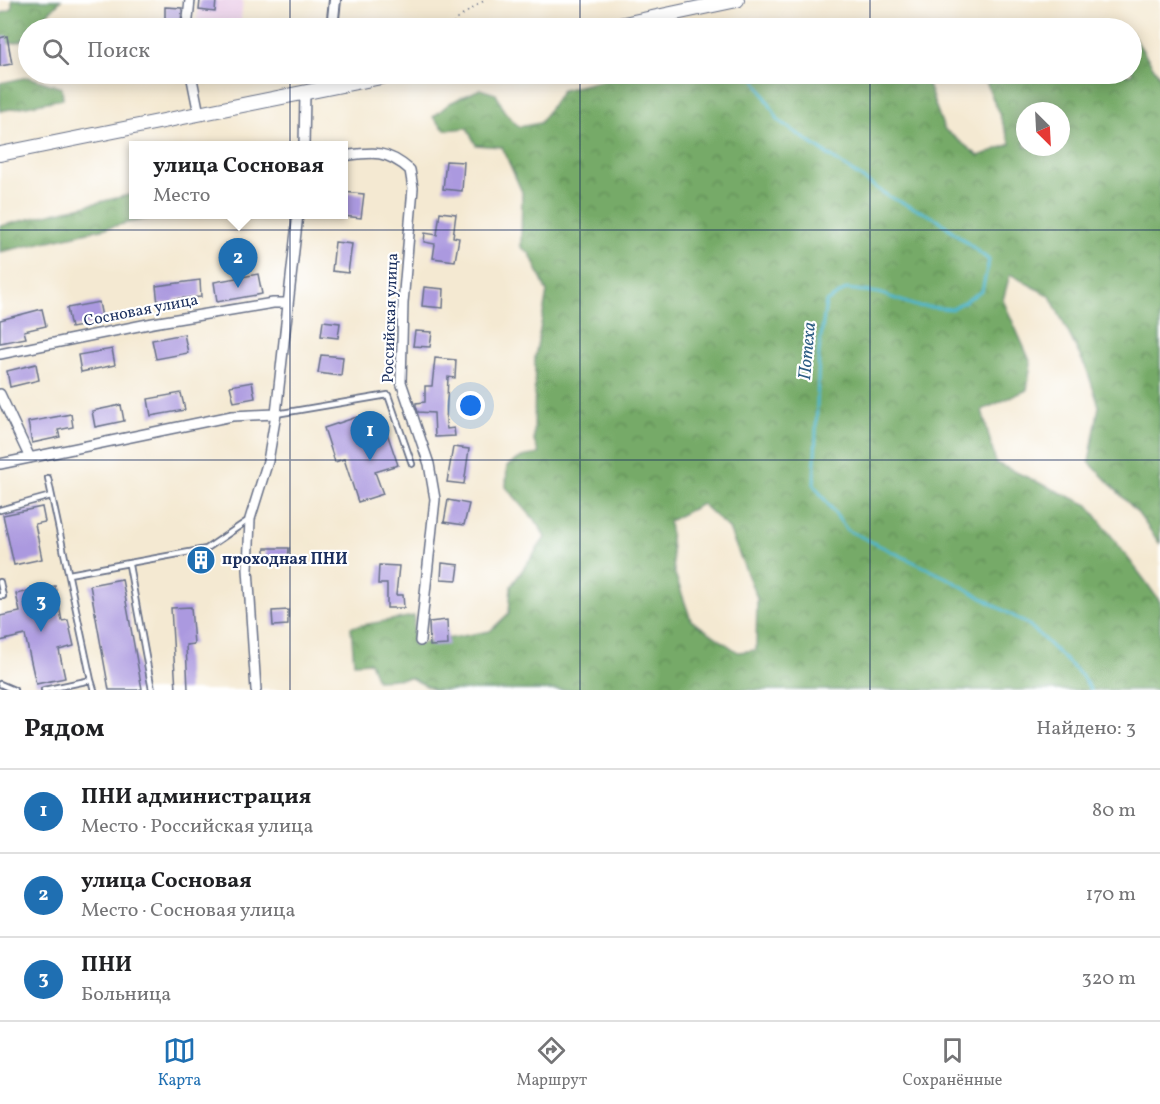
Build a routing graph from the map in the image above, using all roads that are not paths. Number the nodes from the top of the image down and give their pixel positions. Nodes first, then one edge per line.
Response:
1 (190, 0) edge
2 (335, 0) edge
3 (737, 0) edge
4 (188, 18) edge
5 (333, 18) edge
6 (652, 18) edge
7 (193, 84) edge
8 (329, 84) edge
9 (348, 84) edge
10 (329, 88) junction
11 (305, 93) junction
12 (199, 114) junction
13 (304, 141) edge
14 (0, 154) edge
15 (348, 155) edge
16 (297, 219) edge
17 (288, 303) junction
18 (0, 354) edge
19 (0, 394) edge
20 (276, 414) junction
21 (30, 458) junction
22 (0, 464) edge
23 (412, 464) dead end
24 (48, 478) dead end
25 (51, 495) junction
26 (0, 510) edge
27 (250, 519) junction
28 (129, 565) junction
29 (69, 574) junction
30 (0, 582) edge
31 (0, 596) edge
32 (420, 641) dead end
33 (92, 680) junction
34 (0, 684) edge
35 (14, 690) edge
36 (44, 690) edge
37 (94, 690) edge
38 (152, 690) edge
39 (256, 690) edge

1 - 4 street
2 - 5 street
3 - 6 main road
7 - 12 street
8 - 10 street
9 - 10 main road
10 - 11 main road
11 - 12 main road
11 - 13 street
12 - 14 main road
15 - 32 street, Российская улица
16 - 17 street
17 - 18 street, Сосновая улица
17 - 20 street
19 - 21 street
20 - 21 street
20 - 23 lane
20 - 27 street
21 - 22 street
24 - 25 lane
25 - 26 lane
25 - 29 lane
27 - 28 lane
27 - 39 street
28 - 29 lane
28 - 38 lane
29 - 33 lane
30 - 31 lane
33 - 36 lane
33 - 37 lane
34 - 35 lane

